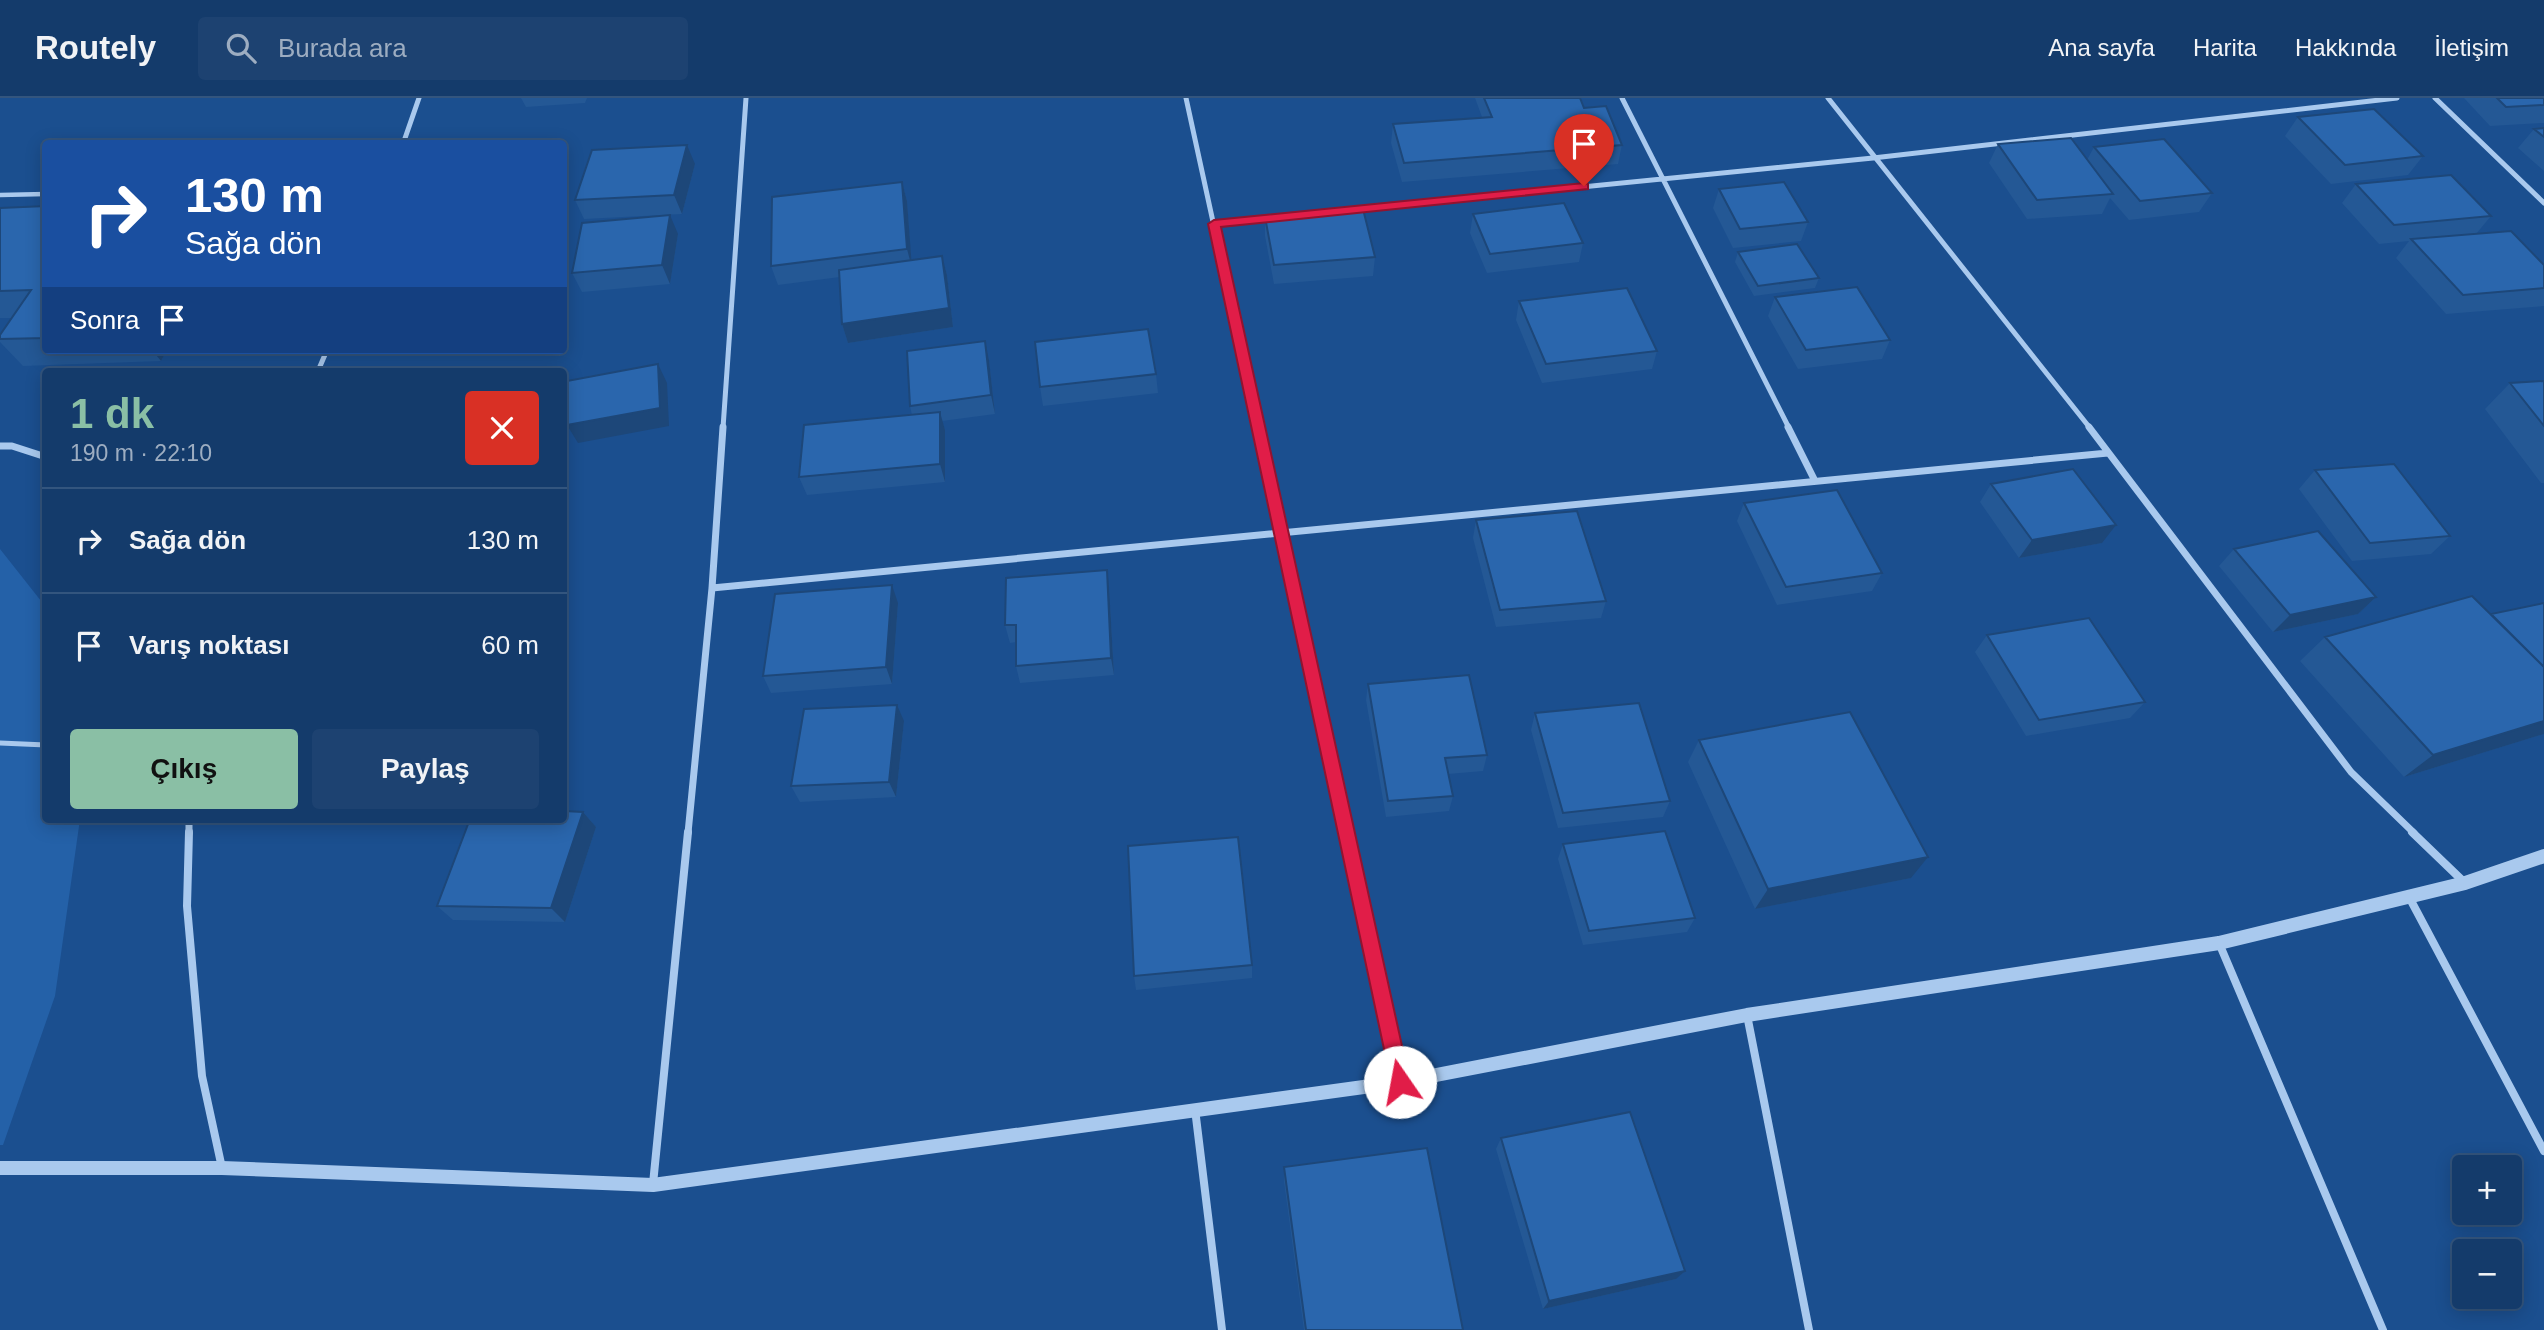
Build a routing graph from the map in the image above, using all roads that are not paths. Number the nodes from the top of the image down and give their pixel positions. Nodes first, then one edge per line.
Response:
1 (419, 98) edge
2 (746, 98) edge
3 (1186, 98) edge
4 (1622, 98) edge
5 (1828, 98) edge
6 (2397, 98) edge
7 (2435, 98) edge
8 (404, 140) edge
9 (1873, 158) junction
10 (1664, 178) junction
11 (42, 194) edge
12 (0, 195) edge
13 (2544, 203) edge
14 (1323, 213) edge
15 (1282, 217) edge
16 (1214, 224) junction
17 (0, 446) edge
18 (2108, 453) junction
19 (42, 456) edge
20 (1815, 481) junction
21 (1279, 533) junction
22 (712, 588) junction
23 (0, 743) edge
24 (42, 745) edge
25 (189, 823) edge
26 (2544, 856) edge
27 (2465, 883) junction
28 (2408, 895) junction
29 (2219, 943) junction
30 (1747, 1015) junction
31 (1400, 1082) junction
32 (1195, 1109) junction
33 (2544, 1151) edge
34 (0, 1168) edge
35 (222, 1168) junction
36 (653, 1185) junction
37 (1222, 1330) edge
38 (1809, 1330) edge
39 (2384, 1330) edge

1 - 8 street
2 - 22 street
3 - 16 street
4 - 10 street
5 - 9 street
6 - 9 street
7 - 13 street
9 - 10 street
9 - 18 street
10 - 14 street
10 - 20 street
11 - 12 lane
15 - 16 street
16 - 21 street
17 - 19 street
18 - 20 street
18 - 27 street
20 - 21 street
21 - 22 street
21 - 31 street
22 - 36 street
23 - 24 lane
25 - 35 street
26 - 27 street
27 - 28 street
28 - 29 street
28 - 33 street
29 - 30 street
29 - 39 street
30 - 31 street
30 - 38 street
31 - 32 street
32 - 36 street
32 - 37 street
34 - 35 street
35 - 36 street

